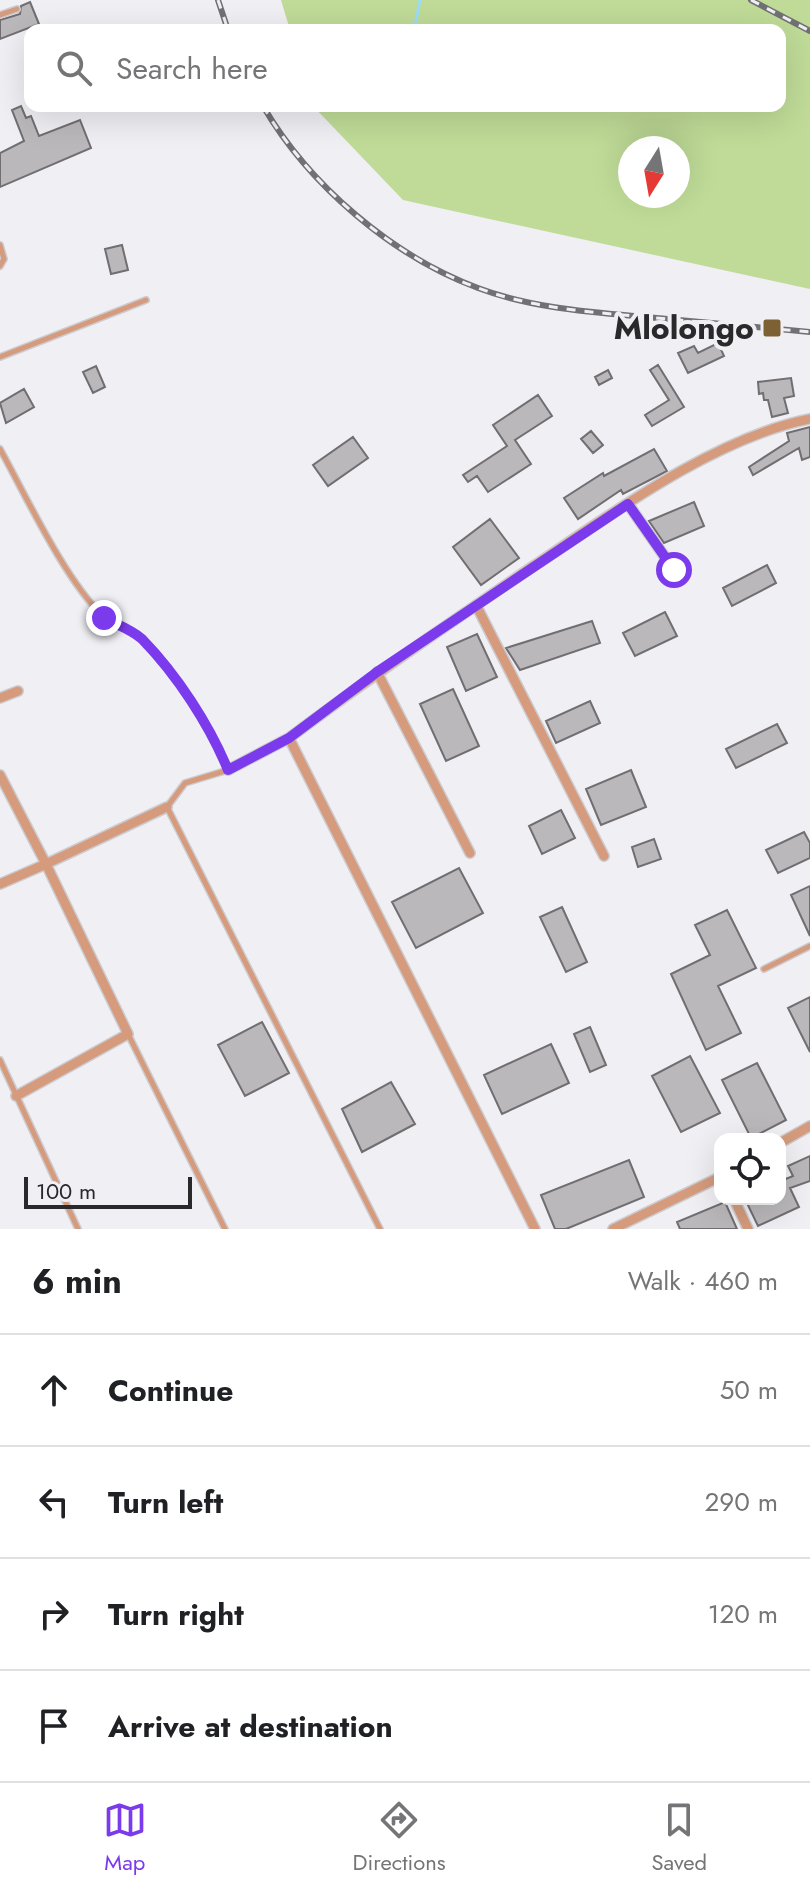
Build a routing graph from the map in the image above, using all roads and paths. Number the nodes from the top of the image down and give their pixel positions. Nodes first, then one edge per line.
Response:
1 (17, 9) dead end
2 (0, 15) edge
3 (0, 245) edge
4 (0, 266) edge
5 (146, 300) dead end
6 (0, 357) edge
7 (810, 419) edge
8 (0, 449) edge
9 (628, 504) junction
10 (674, 570) dead end
11 (476, 605) junction
12 (377, 672) junction
13 (18, 691) dead end
14 (0, 698) edge
15 (289, 738) junction
16 (228, 770) junction
17 (0, 775) edge
18 (167, 807) junction
19 (470, 853) dead end
20 (604, 856) dead end
21 (46, 864) junction
22 (0, 884) edge
23 (810, 946) edge
24 (764, 969) dead end
25 (128, 1034) junction
26 (0, 1060) edge
27 (16, 1096) junction
28 (810, 1126) edge
29 (786, 1140) edge
30 (714, 1180) edge
31 (737, 1205) edge
32 (78, 1229) edge
33 (225, 1229) edge
34 (380, 1229) edge
35 (535, 1229) edge
36 (613, 1229) edge
37 (748, 1229) edge

1 - 2 lane
3 - 4 lane
5 - 6 lane
7 - 9 street
8 - 16 lane
9 - 10 street
9 - 11 street
11 - 12 street
11 - 20 street
12 - 15 street
12 - 19 street
13 - 14 street
15 - 16 street
15 - 35 street
16 - 18 lane
17 - 21 street
18 - 21 street
18 - 34 lane
21 - 22 street
21 - 25 street
23 - 24 lane
25 - 27 street
25 - 33 lane
26 - 27 lane
27 - 32 lane
28 - 29 street
30 - 36 street
31 - 37 street

